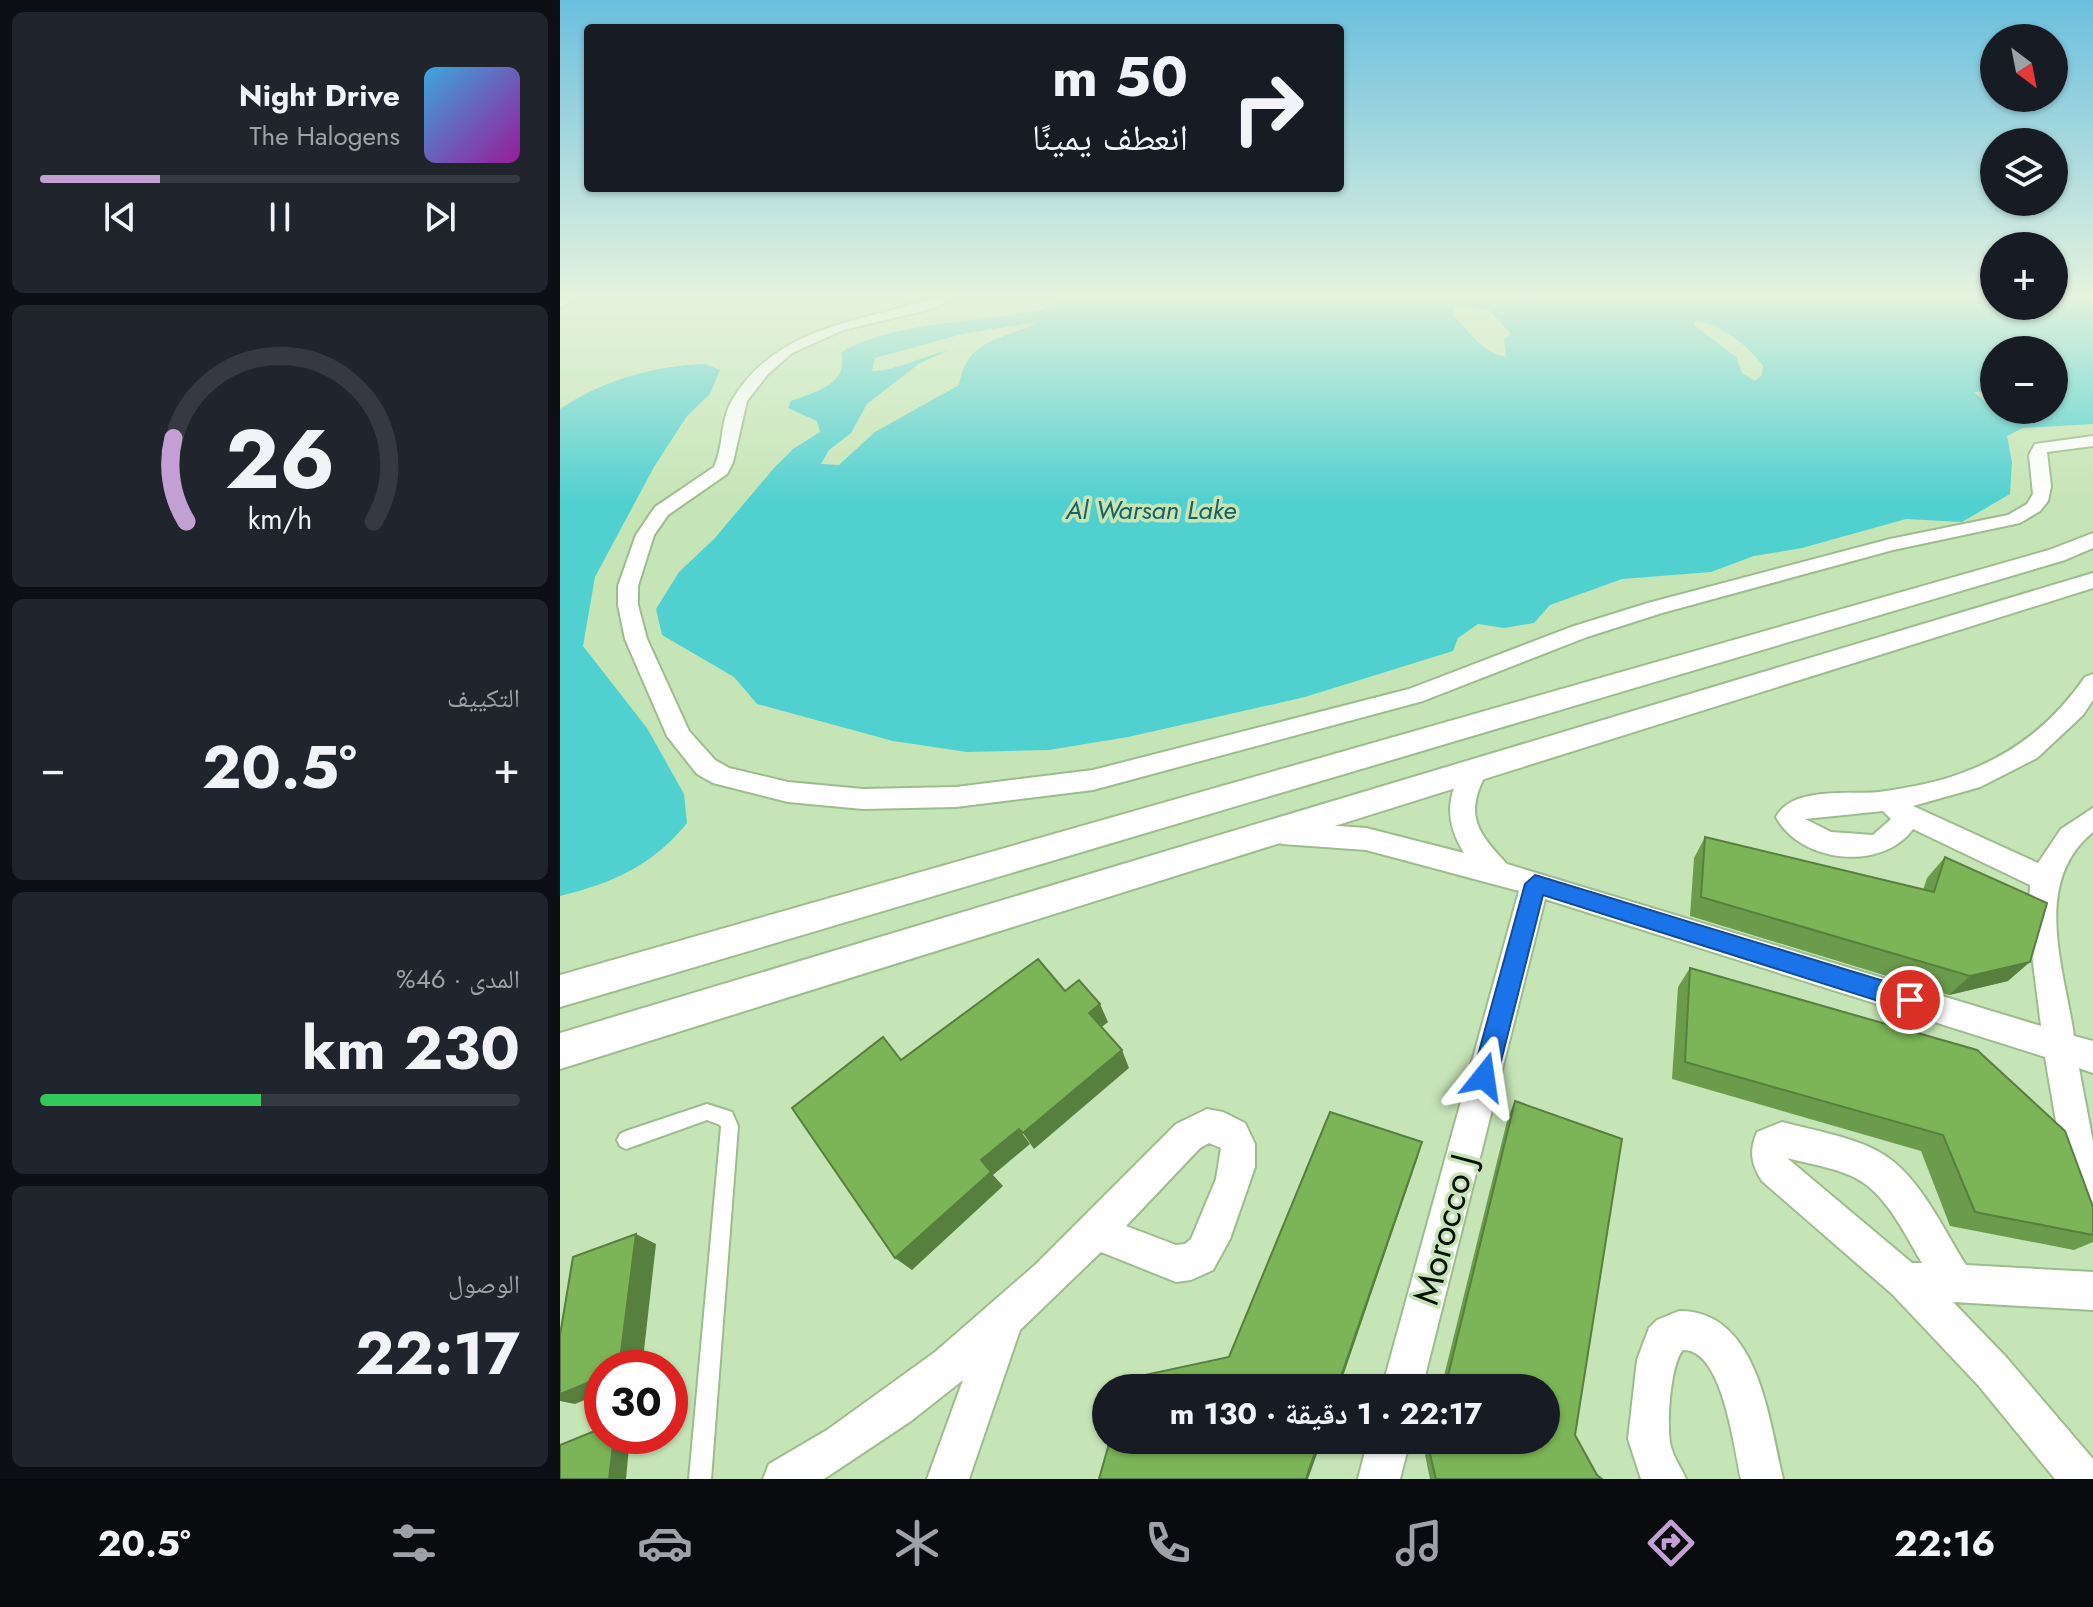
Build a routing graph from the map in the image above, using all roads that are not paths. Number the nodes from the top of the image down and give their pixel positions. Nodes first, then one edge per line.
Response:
1 (772, 363) edge
2 (2093, 441) edge
3 (2093, 540) edge
4 (2093, 580) edge
5 (2089, 703) edge
6 (1476, 770) junction
7 (1879, 801) junction
8 (1908, 815) junction
9 (2091, 821) edge
10 (1272, 833) junction
11 (1499, 873) junction
12 (2045, 879) junction
13 (1535, 884) junction
14 (560, 991) edge
15 (2060, 1047) junction
16 (560, 1051) edge
17 (2093, 1057) edge
18 (626, 1140) dead end
19 (2093, 1201) edge
20 (1097, 1232) dead end
21 (1905, 1281) junction
22 (1955, 1282) junction
23 (2093, 1291) edge
24 (1004, 1319) junction
25 (1406, 1374) edge
26 (1385, 1454) edge
27 (700, 1479) edge
28 (784, 1479) edge
29 (948, 1479) edge
30 (1379, 1479) edge
31 (1665, 1479) edge
32 (1762, 1479) edge
33 (2082, 1479) edge

1 - 2 street
3 - 14 street
4 - 6 street
5 - 7 street
6 - 10 street
6 - 11 street
7 - 8 street
7 - 8 street
8 - 12 street
9 - 12 street
10 - 11 street
10 - 16 street
11 - 13 street
12 - 15 street
13 - 15 street
13 - 25 street, Morocco J
15 - 17 street
15 - 19 street
18 - 27 lane
20 - 24 street
21 - 22 street
21 - 22 street
21 - 33 street
22 - 23 street
24 - 28 street
24 - 29 street
26 - 30 street
31 - 32 street

